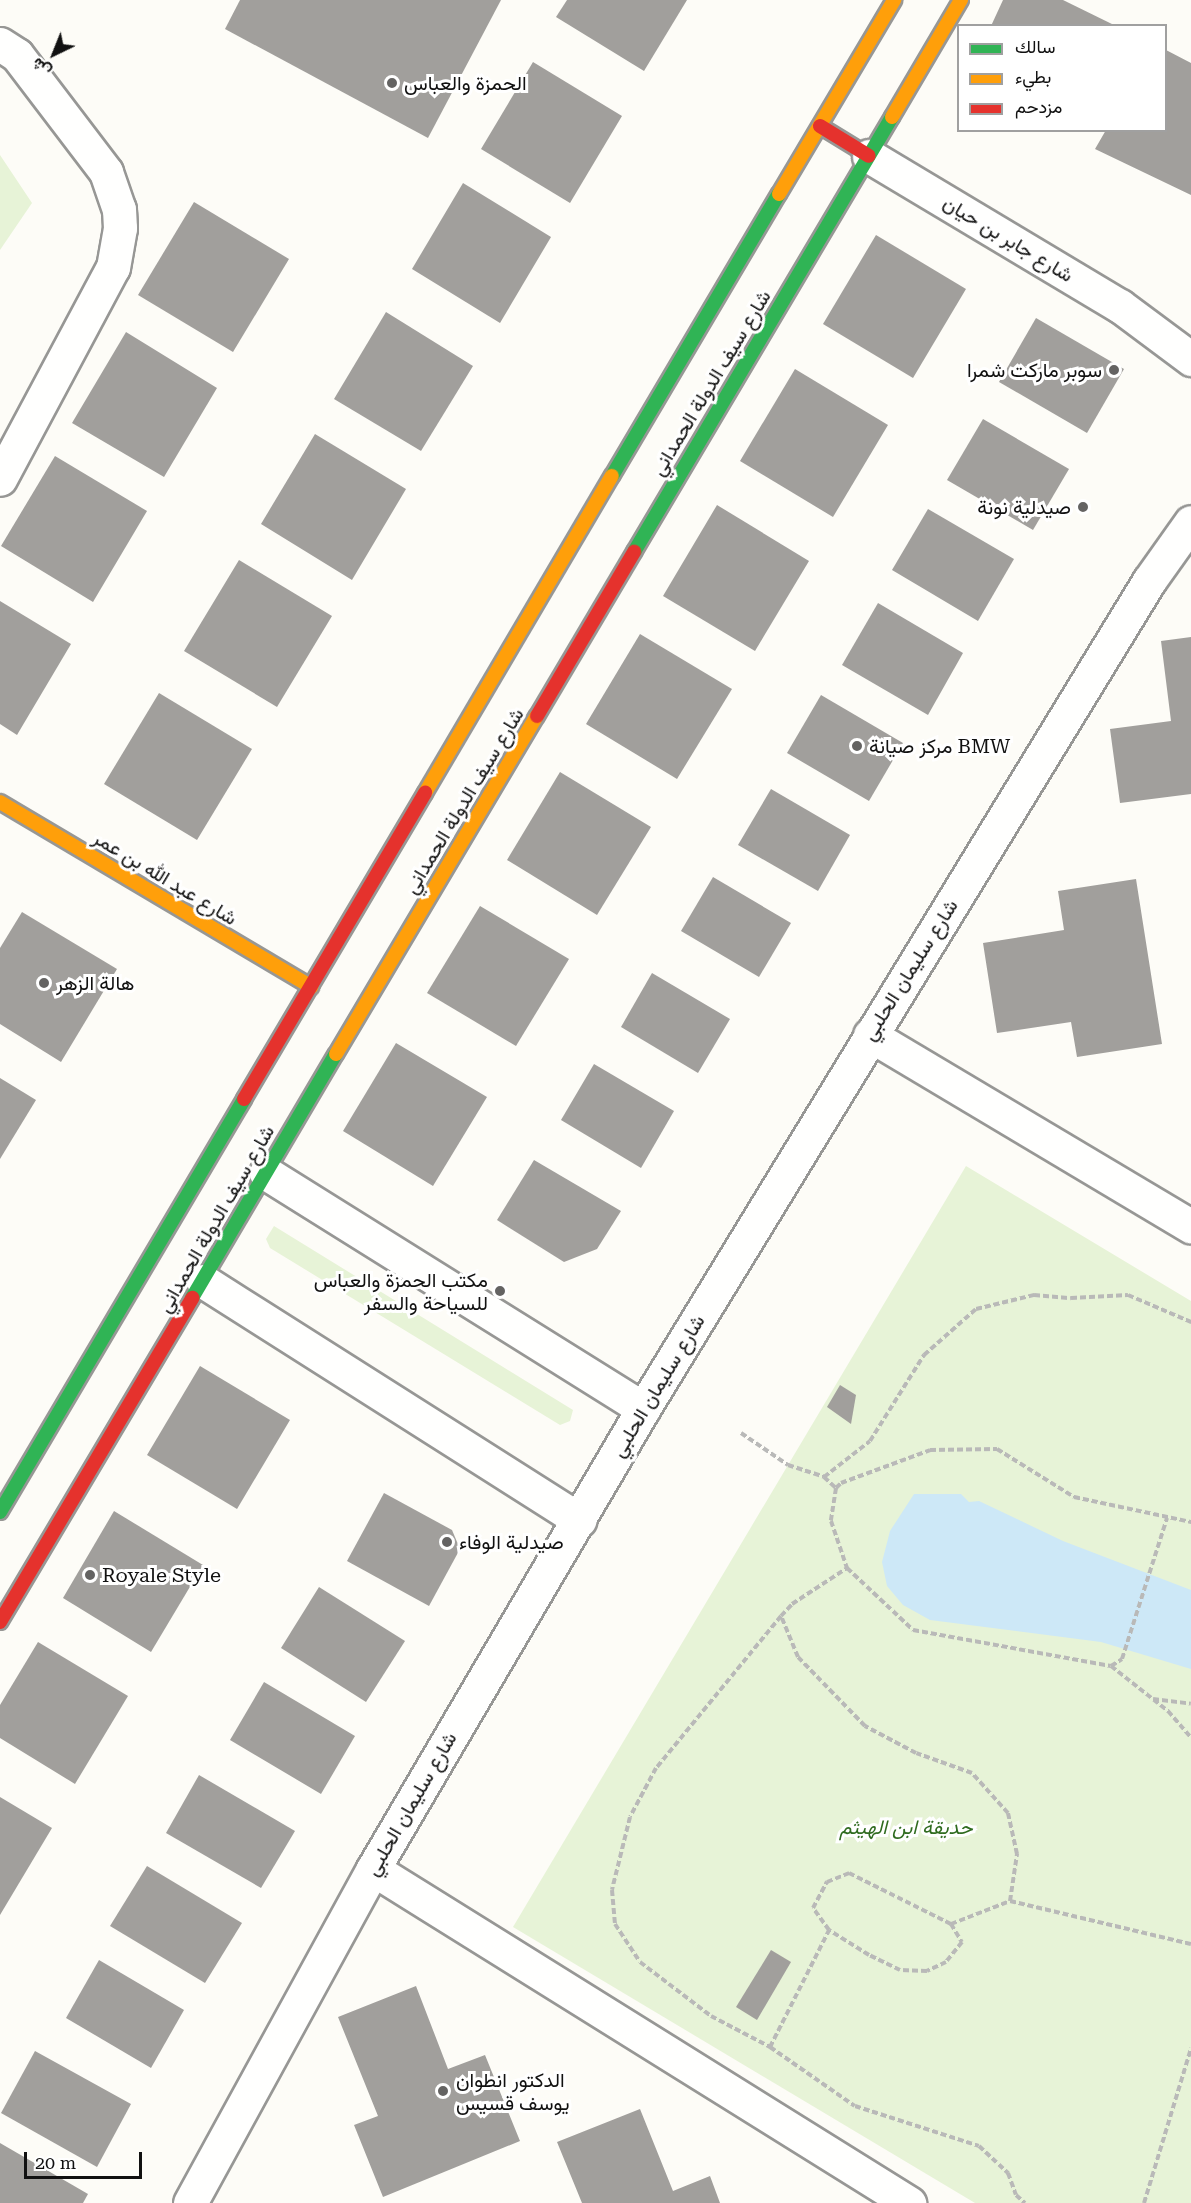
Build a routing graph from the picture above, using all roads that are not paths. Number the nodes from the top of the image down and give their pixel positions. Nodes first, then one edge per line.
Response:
1 (894, 0) edge
2 (961, 0) edge
3 (0, 44) edge
4 (820, 126) junction
5 (869, 156) junction
6 (1191, 358) edge
7 (0, 479) edge
8 (1191, 522) edge
9 (1191, 561) edge
10 (1149, 581) junction
11 (0, 802) edge
12 (311, 987) junction
13 (870, 1035) junction
14 (266, 1173) junction
15 (1191, 1226) edge
16 (203, 1281) junction
17 (643, 1409) junction
18 (0, 1512) edge
19 (580, 1520) junction
20 (0, 1622) edge
21 (373, 1869) junction
22 (190, 2203) edge
23 (909, 2203) edge

1 - 4 main road, شارع سيف الدولة الحمداني
2 - 5 main road, شارع سيف الدولة الحمداني
3 - 7 street
4 - 5 main road, شارع جابر بن حيان
4 - 12 main road, شارع سيف الدولة الحمداني
5 - 6 street, شارع جابر بن حيان
5 - 14 main road, شارع سيف الدولة الحمداني
8 - 10 street, شارع سليمان الحلبي
9 - 10 street
10 - 13 street, شارع سليمان الحلبي
11 - 12 main road, شارع عبد الله بن عمر
12 - 18 main road, شارع سيف الدولة الحمداني
13 - 15 street
13 - 17 street, شارع سليمان الحلبي
14 - 16 main road, شارع سيف الدولة الحمداني
14 - 17 street
16 - 19 street
16 - 20 main road, شارع سيف الدولة الحمداني
17 - 19 street, شارع سليمان الحلبي
19 - 21 street, شارع سليمان الحلبي
21 - 22 street, شارع سليمان الحلبي
21 - 23 street

